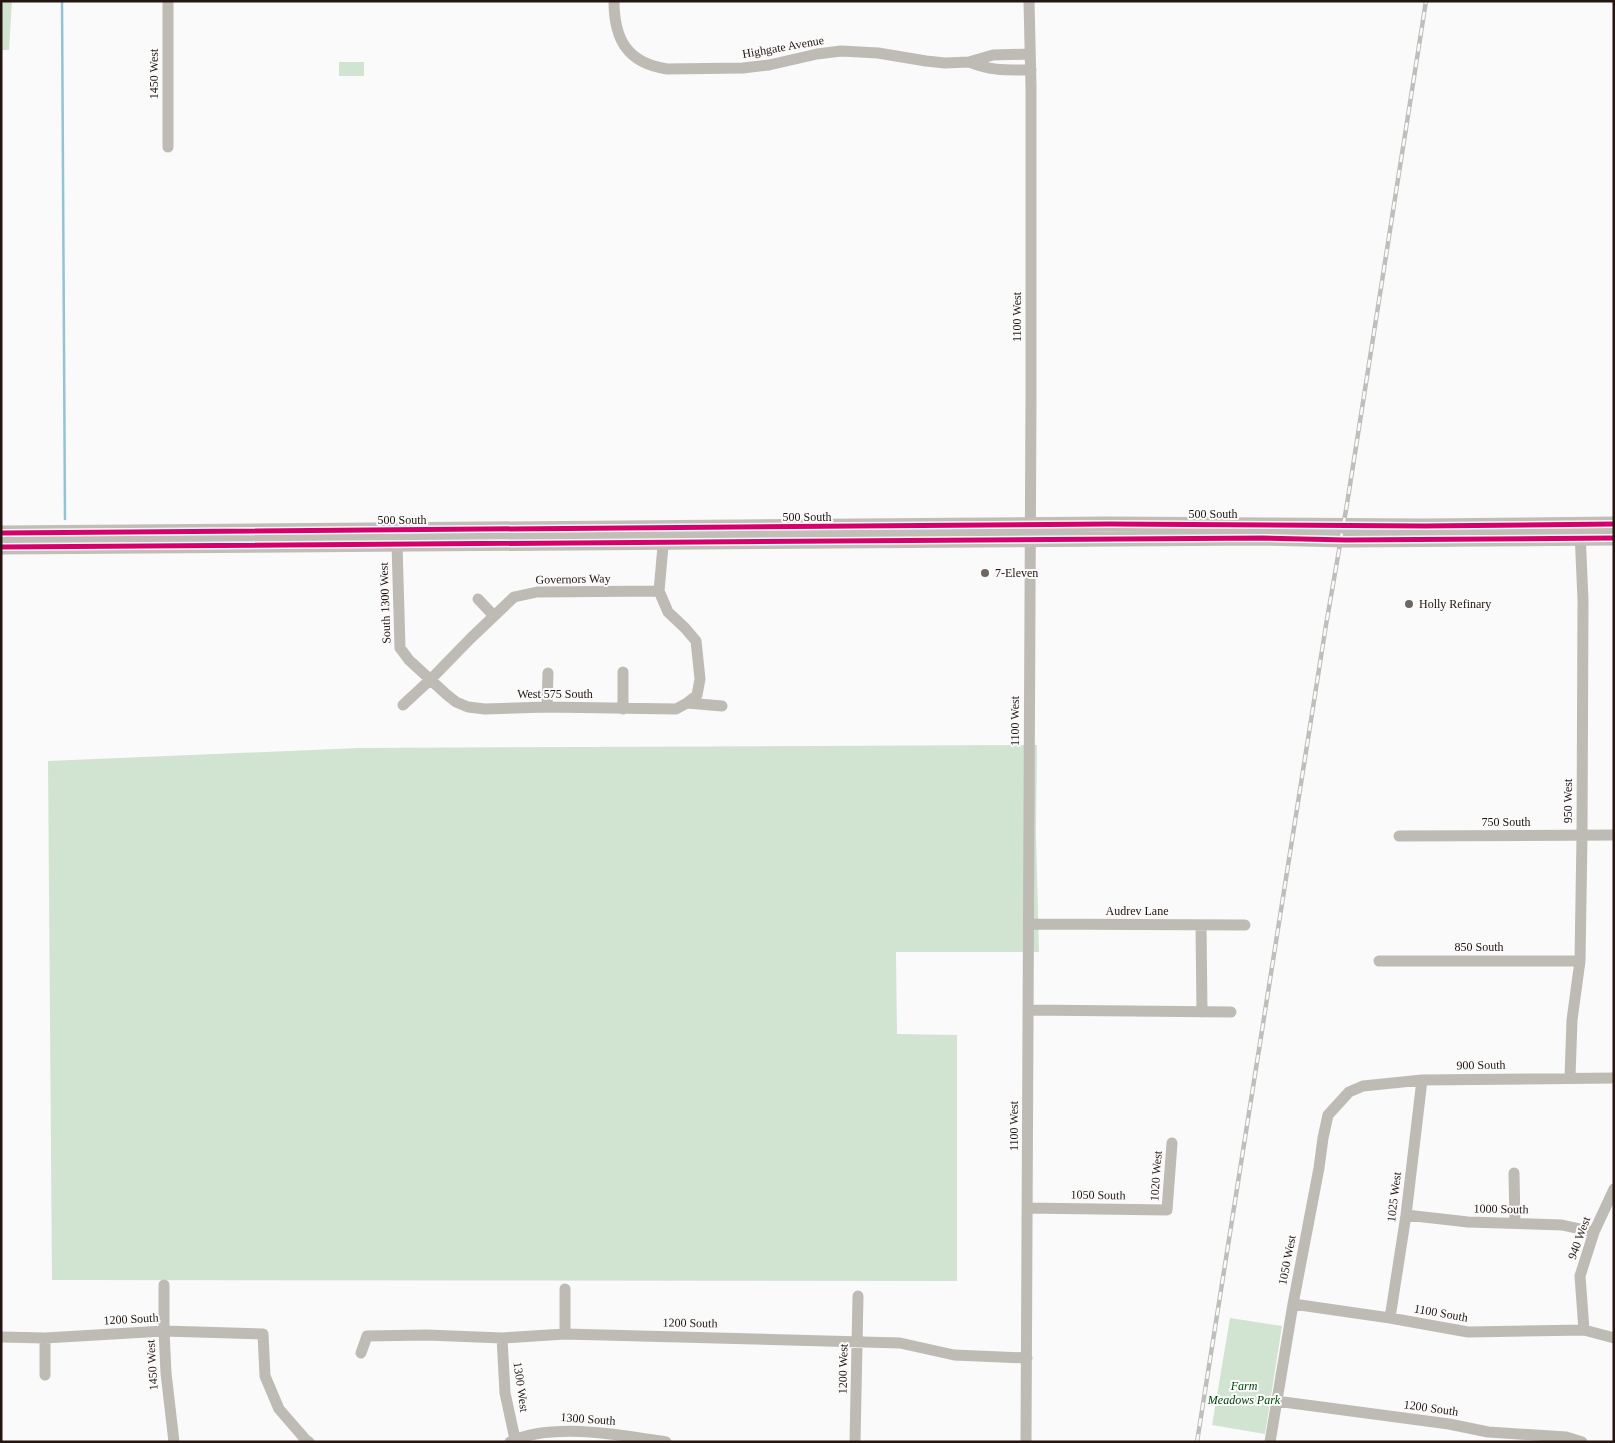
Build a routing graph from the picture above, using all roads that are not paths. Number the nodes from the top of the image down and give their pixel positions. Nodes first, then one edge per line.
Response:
1 (168, 1) edge
2 (614, 1) edge
3 (1029, 1) edge
4 (1030, 54) junction
5 (969, 62) junction
6 (1031, 70) junction
7 (168, 147) dead end
8 (1614, 524) edge
9 (1580, 532) junction
10 (1, 533) edge
11 (1031, 533) junction
12 (664, 535) junction
13 (1614, 538) edge
14 (397, 544) junction
15 (1, 547) edge
16 (659, 591) junction
17 (478, 600) dead end
18 (494, 616) junction
19 (623, 672) dead end
20 (548, 673) dead end
21 (431, 679) junction
22 (688, 703) junction
23 (403, 705) dead end
24 (722, 706) dead end
25 (547, 707) junction
26 (623, 709) junction
27 (1614, 835) edge
28 (1399, 836) dead end
29 (1582, 836) junction
30 (1029, 924) junction
31 (1201, 925) junction
32 (1246, 925) dead end
33 (1379, 960) dead end
34 (1580, 961) junction
35 (1028, 1010) junction
36 (1202, 1012) junction
37 (1231, 1012) dead end
38 (1570, 1077) junction
39 (1614, 1078) edge
40 (1422, 1080) junction
41 (1349, 1092) joint
42 (1172, 1144) dead end
43 (1514, 1173) dead end
44 (1614, 1189) edge
45 (1027, 1208) junction
46 (1168, 1210) joint
47 (1406, 1215) junction
48 (1515, 1223) junction
49 (1594, 1232) junction
50 (164, 1285) dead end
51 (565, 1289) dead end
52 (858, 1296) dead end
53 (1293, 1304) junction
54 (1390, 1318) junction
55 (1584, 1330) junction
56 (164, 1331) junction
57 (564, 1334) junction
58 (1, 1337) edge
59 (45, 1338) junction
60 (502, 1338) junction
61 (1614, 1338) edge
62 (858, 1341) junction
63 (362, 1353) dead end
64 (1027, 1358) junction
65 (45, 1375) dead end
66 (1276, 1401) junction
67 (513, 1440) edge
68 (306, 1441) edge
69 (174, 1442) edge
70 (666, 1442) edge
71 (855, 1442) edge
72 (1026, 1442) edge
73 (1270, 1442) edge
74 (1582, 1442) edge

1 - 7 street, 1450 West
2 - 5 street, Highgate Avenue
3 - 4 street, 1100 West
4 - 5 street, Highgate Avenue
4 - 6 street, 1100 West
5 - 6 street, Highgate Avenue
6 - 11 street, 1100 West
8 - 9 main road, 500 South
9 - 11 main road, 500 South
9 - 13 main road, 500 South
9 - 29 street, 950 West
10 - 12 main road, 500 South
11 - 12 main road, 500 South
11 - 30 street, 1100 West
12 - 14 main road, 500 South
12 - 16 street
14 - 15 main road, 500 South
14 - 21 street, South 1300 West
16 - 18 street, Governors Way
16 - 22 street
17 - 18 street
18 - 21 street, Governors Way
19 - 26 street
20 - 25 street
21 - 23 street, Governors Way
21 - 25 street, West 575 South
22 - 24 street, West 575 South
22 - 26 street, West 575 South
25 - 26 street, West 575 South
27 - 29 street, 750 South
28 - 29 street, 750 South
29 - 34 street, 950 West
30 - 31 street, Audrev Lane
30 - 35 street, 1100 West
31 - 32 street, Audrev Lane
31 - 36 street
33 - 34 street, 850 South
34 - 38 street, 950 West
35 - 36 street
35 - 45 street, 1100 West
36 - 37 street
38 - 39 street, 900 South
38 - 40 street, 900 South
40 - 41 street, 900 South
40 - 47 street, 1025 West
41 - 53 street, 1050 West
42 - 46 street, 1020 West
43 - 48 street
44 - 49 street, 940 West
45 - 46 street, 1050 South
45 - 64 street, 1100 West
47 - 48 street, 1000 South
47 - 54 street, 1025 West
48 - 49 street, 1000 South
49 - 55 street, 940 West
50 - 56 street, 1450 West
51 - 57 street
52 - 62 street, 1200 West
53 - 54 street, 1100 South
53 - 66 street, 1050 West
54 - 55 street, 1100 South
55 - 61 street, 1100 South
56 - 59 street, 1200 South
56 - 68 street, 1200 South
56 - 69 street, 1450 West
57 - 60 street, 1200 South
57 - 62 street, 1200 South
58 - 59 street, 1200 South
59 - 65 street
60 - 63 street, 1200 South
60 - 67 street, 1300 West
62 - 64 street, 1200 South
62 - 71 street, 1200 West
64 - 72 street, 1100 West
66 - 73 street, 1050 West
66 - 74 street, 1200 South
67 - 70 street, 1300 South

